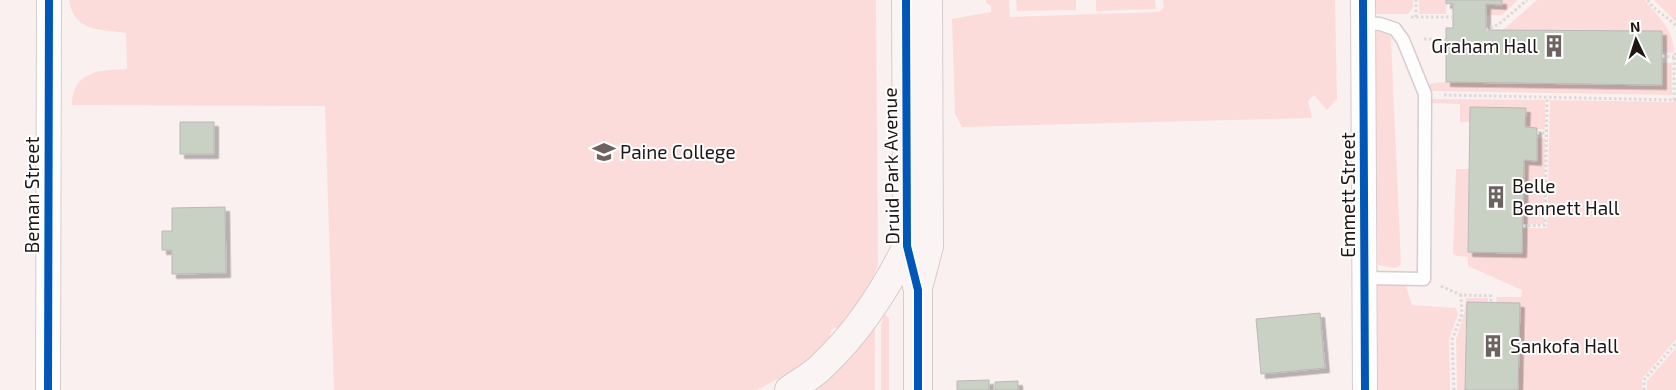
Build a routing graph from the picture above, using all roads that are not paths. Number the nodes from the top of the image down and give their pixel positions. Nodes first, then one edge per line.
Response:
1 (49, 0) edge
2 (906, 0) edge
3 (928, 0) edge
4 (1363, 0) edge
5 (1363, 23) junction
6 (907, 246) junction
7 (1364, 278) junction
8 (918, 290) junction
9 (48, 390) edge
10 (789, 390) edge
11 (918, 390) edge
12 (1365, 390) edge

1 - 9 street, Beman Street
2 - 6 street, Druid Park Avenue
3 - 8 street, Druid Park Avenue
4 - 5 street, Emmett Street
5 - 7 street, Emmett Street
5 - 7 lane
6 - 8 street, Druid Park Avenue
6 - 10 street
7 - 12 street, Emmett Street
8 - 11 street, Druid Park Avenue

